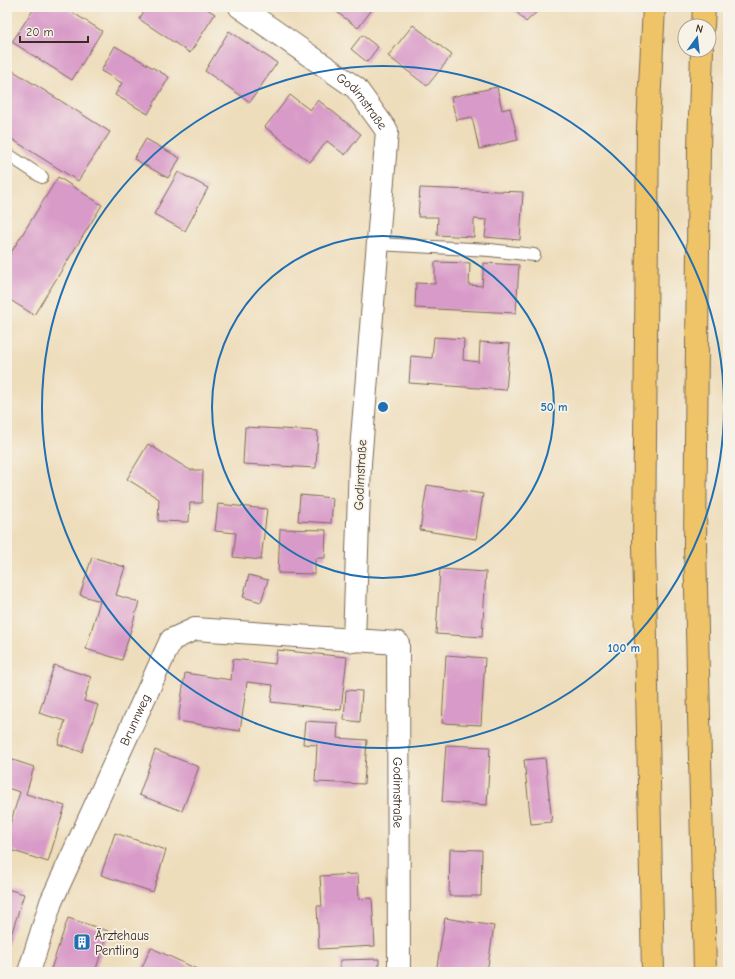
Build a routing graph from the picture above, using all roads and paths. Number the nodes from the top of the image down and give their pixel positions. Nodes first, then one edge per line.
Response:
1 (240, 7) edge
2 (654, 7) edge
3 (704, 7) edge
4 (703, 18) edge
5 (702, 58) edge
6 (7, 154) edge
7 (42, 177) dead end
8 (378, 244) junction
9 (534, 255) dead end
10 (354, 641) junction
11 (29, 972) edge
12 (399, 972) edge
13 (653, 972) edge
14 (705, 972) edge

1 - 8 street, Godimstraße
2 - 13 highway
3 - 4 highway
5 - 14 highway
6 - 7 lane
8 - 9 lane
8 - 10 street, Godimstraße
10 - 11 street, Brunnweg
10 - 12 street, Godimstraße

